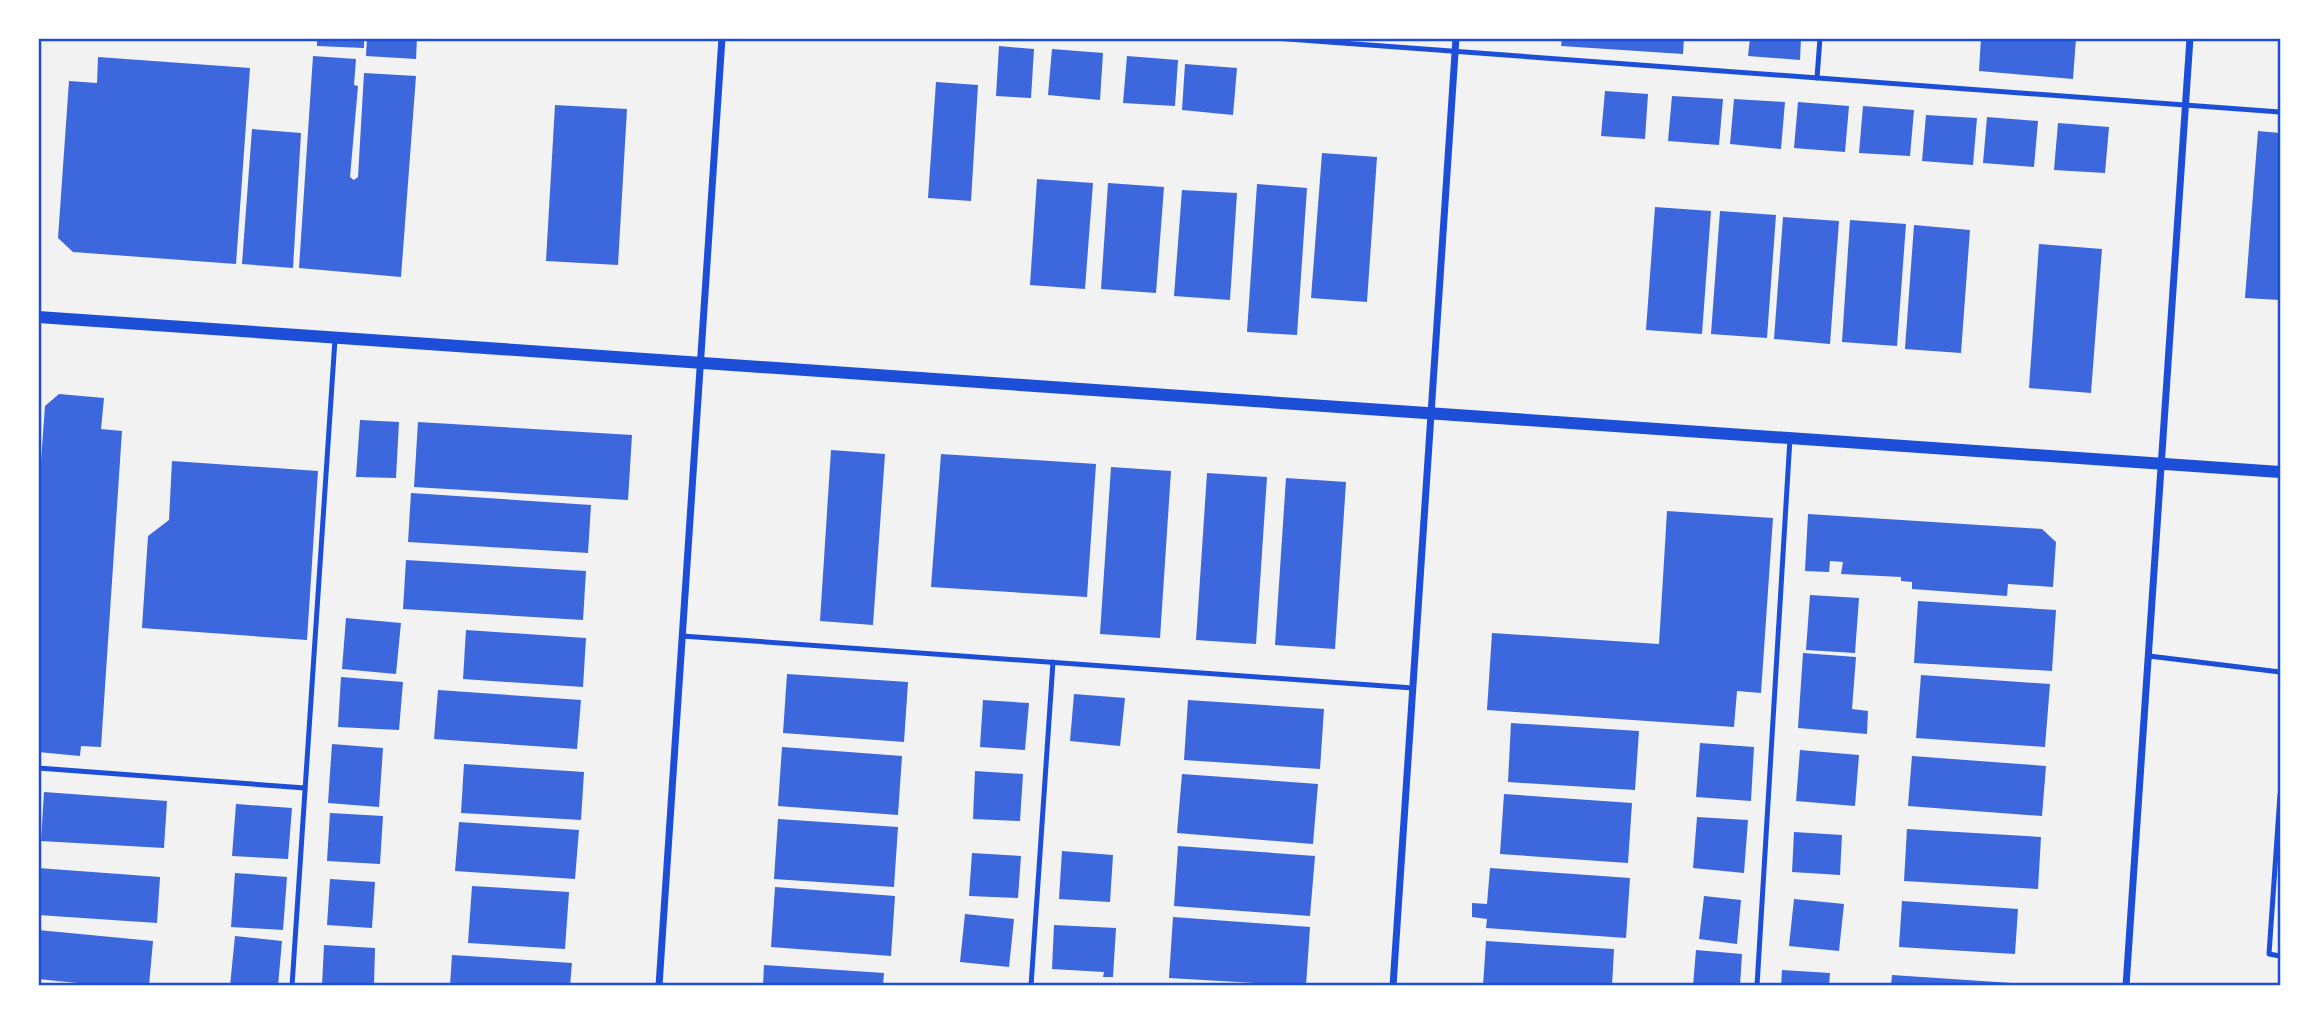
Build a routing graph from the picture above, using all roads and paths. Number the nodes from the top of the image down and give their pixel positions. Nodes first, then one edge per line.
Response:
1 (722, 38) edge
2 (1274, 38) edge
3 (1456, 38) edge
4 (1820, 38) edge
5 (2190, 38) edge
6 (1455, 52) junction
7 (1817, 78) junction
8 (2185, 106) junction
9 (2280, 113) edge
10 (38, 317) edge
11 (335, 339) junction
12 (700, 363) junction
13 (1431, 414) junction
14 (1790, 438) junction
15 (2161, 463) junction
16 (2280, 472) edge
17 (682, 636) junction
18 (2148, 656) junction
19 (1053, 663) junction
20 (2280, 672) edge
21 (1413, 688) junction
22 (38, 768) edge
23 (305, 788) junction
24 (2280, 795) edge
25 (2280, 956) edge
26 (292, 985) edge
27 (659, 985) edge
28 (1031, 985) edge
29 (1393, 985) edge
30 (1757, 985) edge
31 (2126, 985) edge

1 - 12 street
2 - 6 lane
3 - 6 street
4 - 7 lane
5 - 8 street
6 - 7 lane
6 - 13 street
7 - 8 lane
8 - 9 lane
8 - 15 street
10 - 11 street
11 - 12 street
11 - 23 lane
12 - 13 street
12 - 17 street
13 - 14 street
13 - 21 street
14 - 15 street
14 - 30 lane
15 - 16 street
15 - 18 street
17 - 19 lane
17 - 27 street
18 - 20 lane
18 - 31 street
19 - 21 lane
19 - 28 lane
21 - 29 street
22 - 23 lane
23 - 26 lane
24 - 25 lane

